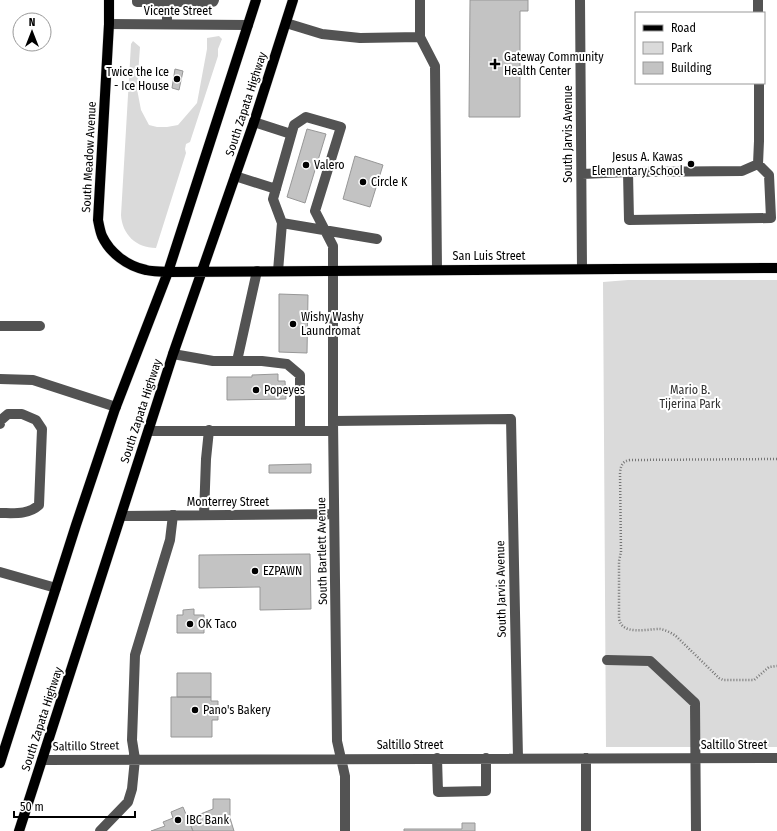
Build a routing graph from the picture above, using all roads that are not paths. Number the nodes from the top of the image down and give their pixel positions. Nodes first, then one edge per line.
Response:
1 (108, 0) edge
2 (137, 0) edge
3 (214, 0) edge
4 (256, 0) edge
5 (293, 0) edge
6 (420, 0) edge
7 (580, 0) edge
8 (758, 0) edge
9 (167, 1) edge
10 (194, 1) edge
11 (758, 12) edge
12 (286, 23) junction
13 (109, 24) junction
14 (167, 24) junction
15 (248, 25) junction
16 (420, 38) junction
17 (759, 84) edge
18 (254, 122) junction
19 (291, 134) junction
20 (758, 164) junction
21 (628, 172) junction
22 (582, 174) junction
23 (235, 176) junction
24 (276, 189) junction
25 (282, 223) junction
26 (325, 230) junction
27 (377, 239) dead end
28 (777, 268) edge
29 (582, 269) junction
30 (333, 270) junction
31 (437, 270) junction
32 (202, 271) junction
33 (257, 271) junction
34 (278, 271) junction
35 (168, 272) junction
36 (0, 326) edge
37 (40, 326) dead end
38 (173, 354) junction
39 (237, 361) junction
40 (0, 379) edge
41 (116, 407) junction
42 (0, 424) edge
43 (333, 426) junction
44 (209, 430) junction
45 (300, 430) junction
46 (149, 431) junction
47 (0, 513) edge
48 (334, 514) junction
49 (172, 515) junction
50 (204, 515) junction
51 (122, 516) junction
52 (0, 572) edge
53 (56, 588) junction
54 (607, 660) dead end
55 (437, 758) junction
56 (486, 758) junction
57 (518, 758) junction
58 (586, 758) junction
59 (696, 758) junction
60 (777, 758) edge
61 (1, 759) edge
62 (135, 759) junction
63 (341, 759) junction
64 (42, 760) junction
65 (19, 831) edge
66 (100, 831) edge
67 (345, 831) edge
68 (586, 831) edge
69 (696, 831) edge

1 - 13 main road, South Meadow Avenue
2 - 9 street
3 - 10 street
4 - 15 main road, South Zapata Highway
5 - 12 main road, South Zapata Highway
6 - 16 street
7 - 22 street, South Jarvis Avenue
8 - 11 street
9 - 10 street
9 - 14 street
12 - 16 street
12 - 18 main road, South Zapata Highway
13 - 14 street, Vicente Street
13 - 35 main road, South Meadow Avenue
14 - 15 street, Vicente Street
15 - 35 main road, South Zapata Highway
16 - 31 street
17 - 20 street
18 - 19 street
18 - 23 main road, South Zapata Highway
19 - 24 street
19 - 26 street, South Bartlett Avenue
20 - 21 street
20 - 21 street
21 - 22 street
22 - 29 street, South Jarvis Avenue
23 - 24 street
23 - 32 main road, South Zapata Highway
24 - 25 street
25 - 26 street
25 - 34 street
26 - 27 street
26 - 30 street, South Bartlett Avenue
28 - 29 main road, San Luis Street
29 - 31 main road, San Luis Street
30 - 31 main road, San Luis Street
30 - 34 main road, San Luis Street
30 - 43 street, South Bartlett Avenue
32 - 33 main road, San Luis Street
32 - 35 main road, South Meadow Avenue
32 - 38 main road, South Zapata Highway
33 - 34 main road, San Luis Street
33 - 39 street
35 - 41 main road, South Zapata Highway
36 - 37 street
38 - 39 street
38 - 46 main road, South Zapata Highway
39 - 45 street
40 - 41 street
41 - 53 main road, South Zapata Highway
42 - 47 street
43 - 45 street
43 - 48 street, South Bartlett Avenue
43 - 57 street, South Jarvis Avenue
44 - 45 street
44 - 46 street
44 - 50 street
46 - 51 main road, South Zapata Highway
48 - 50 street, Monterrey Street
48 - 63 street, South Bartlett Avenue
49 - 50 street, Monterrey Street
49 - 51 street, Monterrey Street
49 - 62 street
51 - 64 main road, South Zapata Highway
52 - 53 street
53 - 61 main road, South Zapata Highway
54 - 59 street
55 - 56 street, Saltillo Street
55 - 56 street
55 - 63 street, Saltillo Street
56 - 57 street, Saltillo Street
57 - 58 street, Saltillo Street
58 - 59 street, Saltillo Street
58 - 68 street
59 - 60 street, Saltillo Street
59 - 69 street
62 - 63 street, Saltillo Street
62 - 64 street, Saltillo Street
62 - 66 street
63 - 67 street, South Bartlett Avenue
64 - 65 main road, South Zapata Highway

